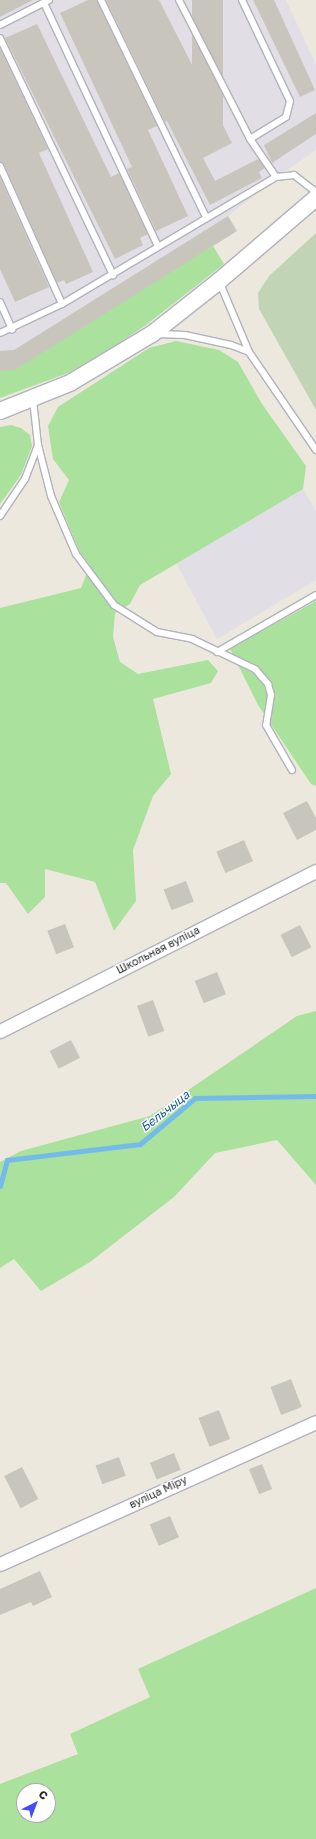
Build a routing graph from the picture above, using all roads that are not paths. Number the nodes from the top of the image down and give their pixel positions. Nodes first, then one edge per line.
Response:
1 (101, 0) edge
2 (179, 0) edge
3 (242, 0) edge
4 (46, 1) edge
5 (0, 25) edge
6 (0, 38) edge
7 (250, 139) junction
8 (0, 166) edge
9 (276, 177) junction
10 (316, 192) edge
11 (316, 198) edge
12 (206, 216) junction
13 (158, 246) junction
14 (112, 275) junction
15 (219, 282) junction
16 (0, 302) edge
17 (62, 304) junction
18 (12, 329) junction
19 (0, 333) edge
20 (152, 334) junction
21 (249, 352) junction
22 (32, 400) junction
23 (0, 411) edge
24 (38, 445) junction
25 (316, 450) edge
26 (0, 516) edge
27 (316, 595) edge
28 (217, 652) junction
29 (292, 770) dead end
30 (316, 871) edge
31 (0, 1031) edge
32 (316, 1422) edge
33 (0, 1564) edge

1 - 12 lane
2 - 7 lane
3 - 7 lane
4 - 5 lane
4 - 13 lane
6 - 14 lane
7 - 9 lane
8 - 17 lane
9 - 10 lane
9 - 12 lane
11 - 15 street
12 - 13 lane
13 - 14 lane
14 - 17 lane
15 - 20 street
15 - 21 lane
16 - 18 lane
17 - 18 lane
18 - 19 lane
20 - 21 lane
20 - 22 street
21 - 25 lane
22 - 23 street
22 - 24 lane
24 - 26 lane
24 - 28 lane
27 - 28 lane
28 - 29 lane
30 - 31 street, Школьная вуліца
32 - 33 street, вуліца Міру

